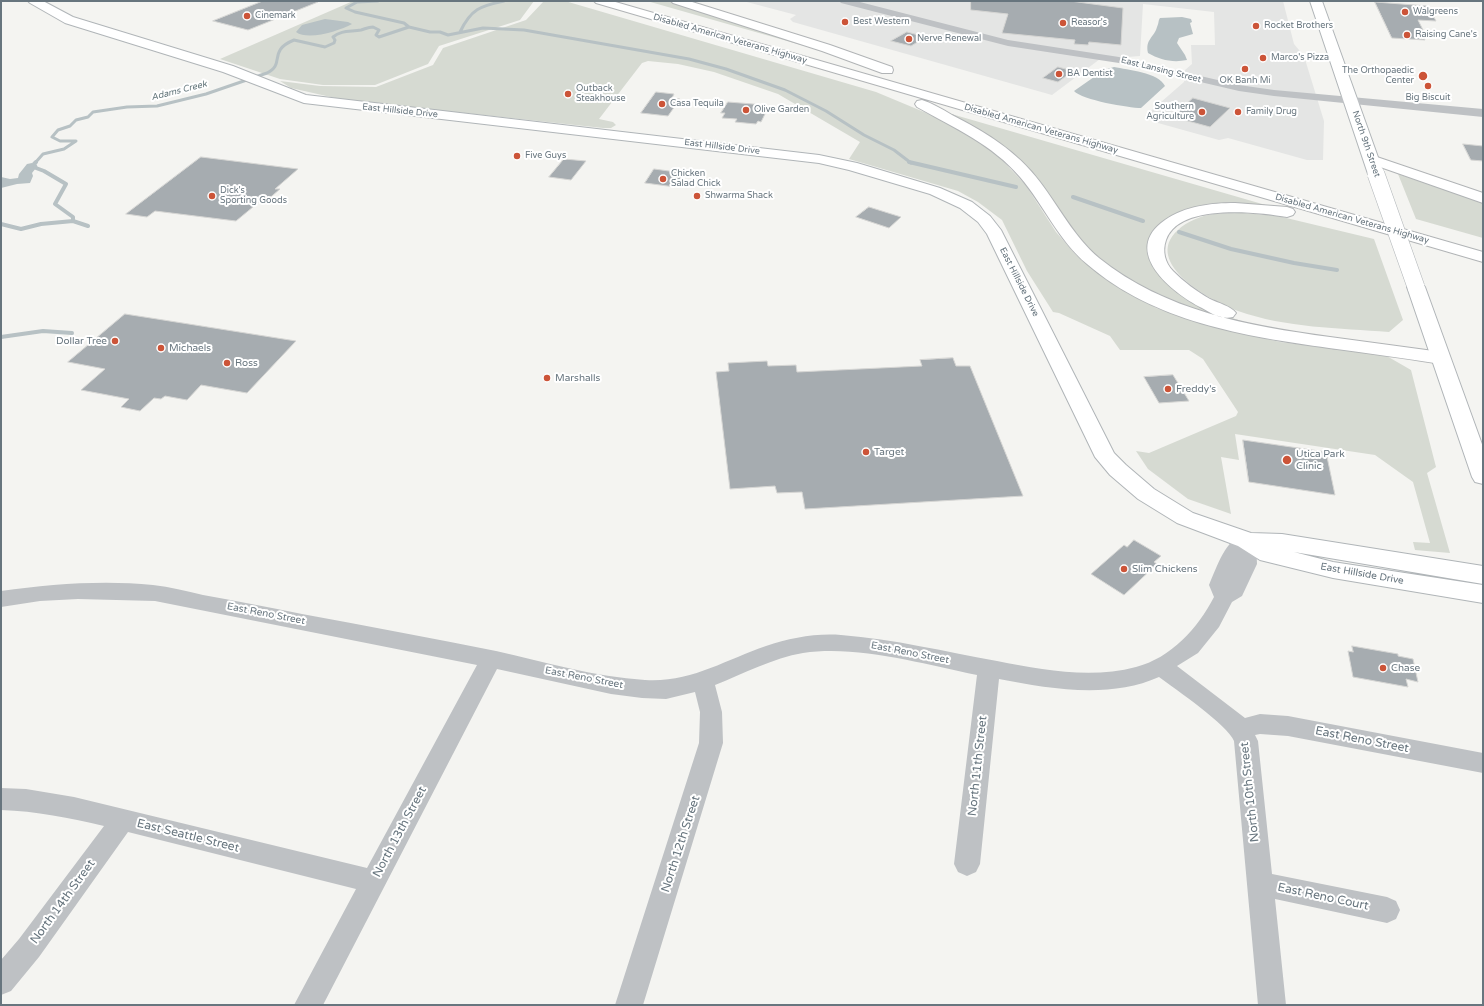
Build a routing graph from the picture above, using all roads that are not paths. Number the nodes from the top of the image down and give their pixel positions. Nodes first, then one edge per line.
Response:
1 (34, 1) edge
2 (600, 1) edge
3 (624, 1) edge
4 (677, 1) edge
5 (844, 1) edge
6 (1316, 1) edge
7 (887, 84) junction
8 (958, 96) junction
9 (1350, 100) junction
10 (1483, 113) edge
11 (1371, 159) junction
12 (1483, 198) edge
13 (1363, 223) junction
14 (1483, 247) edge
15 (1483, 257) edge
16 (1439, 352) junction
17 (1483, 477) edge
18 (1246, 540) junction
19 (1483, 575) edge
20 (1483, 594) edge
21 (1, 599) edge
22 (491, 659) junction
23 (1161, 666) junction
24 (989, 668) junction
25 (702, 682) junction
26 (1241, 729) junction
27 (1483, 763) edge
28 (1, 799) edge
29 (123, 820) junction
30 (967, 864) dead end
31 (373, 881) junction
32 (1260, 884) junction
33 (1387, 910) dead end
34 (1, 981) edge
35 (308, 1005) edge
36 (629, 1005) edge
37 (1272, 1005) edge

1 - 18 main road, East Hillside Drive
2 - 7 main road, Disabled American Veterans Highway
3 - 8 main road, Disabled American Veterans Highway
4 - 8 main road
5 - 9 street, East Lansing Street
6 - 9 main road, North 9th Street
7 - 13 main road, Disabled American Veterans Highway
7 - 16 main road
8 - 14 main road, Disabled American Veterans Highway
9 - 10 street, East Lansing Street
9 - 11 main road, North 9th Street
11 - 12 main road
11 - 16 main road, North 9th Street, bridge
13 - 15 main road, Disabled American Veterans Highway
13 - 16 main road
16 - 17 main road
18 - 19 main road, East Hillside Drive
18 - 20 main road, East Hillside Drive
18 - 23 street
21 - 22 street, East Reno Street
22 - 25 street, East Reno Street
22 - 31 street, North 13th Street
23 - 24 street, East Reno Street
23 - 26 street, North 10th Street
24 - 25 street, East Reno Street
24 - 30 street, North 11th Street
25 - 36 street, North 12th Street
26 - 27 street, East Reno Street
26 - 32 street, North 10th Street
28 - 29 street, East Seattle Street
29 - 31 street, East Seattle Street
29 - 34 street, North 14th Street
31 - 35 street, North 13th Street
32 - 33 street, East Reno Court
32 - 37 street, North 10th Street

